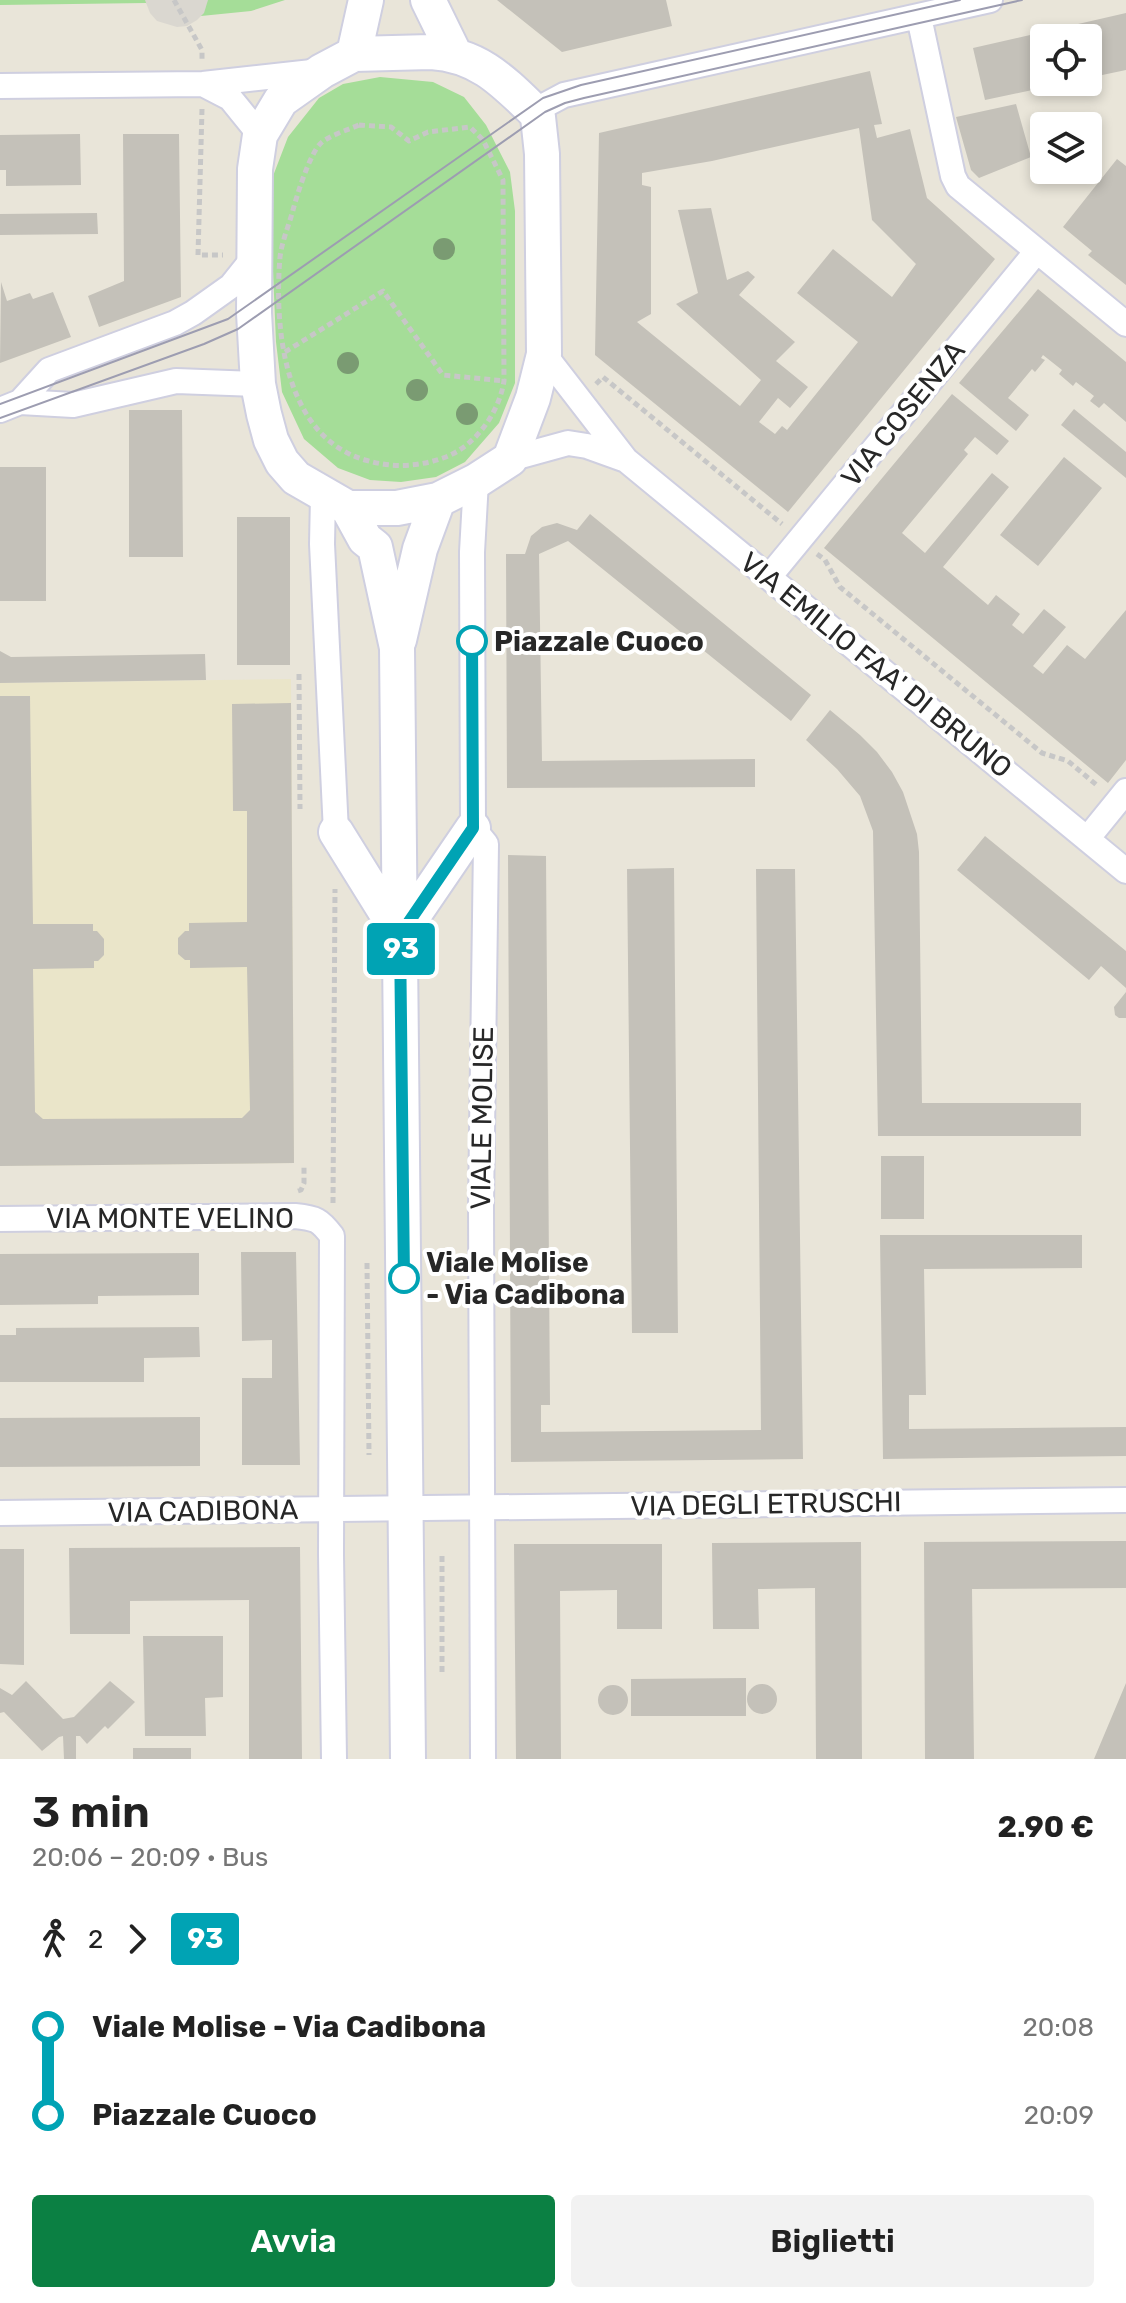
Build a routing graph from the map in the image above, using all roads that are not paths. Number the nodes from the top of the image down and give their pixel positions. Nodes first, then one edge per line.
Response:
1 (366, 0) edge
2 (428, 0) edge
3 (990, 0) edge
4 (919, 17) junction
5 (454, 53) junction
6 (354, 54) junction
7 (322, 71) junction
8 (202, 84) junction
9 (0, 86) edge
10 (534, 111) junction
11 (260, 135) junction
12 (1037, 251) junction
13 (255, 256) junction
14 (1126, 324) edge
15 (544, 354) junction
16 (258, 384) junction
17 (10, 406) edge
18 (510, 459) junction
19 (626, 460) junction
20 (476, 481) junction
21 (438, 500) junction
22 (336, 502) junction
23 (769, 577) junction
24 (397, 648) junction
25 (1116, 791) edge
26 (473, 828) junction
27 (336, 832) joint
28 (1087, 839) junction
29 (1126, 871) edge
30 (400, 935) junction
31 (0, 1219) edge
32 (1126, 1500) edge
33 (482, 1507) junction
34 (407, 1508) junction
35 (331, 1509) junction
36 (0, 1513) edge
37 (334, 1759) edge
38 (408, 1759) edge
39 (483, 1759) edge

1 - 6 main road
2 - 5 main road
3 - 4 street
4 - 10 street
4 - 12 street
5 - 6 main road
5 - 10 main road
6 - 7 main road
7 - 8 street
7 - 11 main road
8 - 9 street
8 - 11 street
10 - 15 main road
11 - 13 main road
12 - 14 street
12 - 23 street, VIA COSENZA
13 - 16 main road
13 - 17 street
15 - 18 main road
15 - 19 street, VIA EMILIO FAA' DI BRUNO
16 - 17 street
16 - 22 main road
18 - 19 street, VIA EMILIO FAA' DI BRUNO
18 - 20 main road
19 - 23 street, VIA EMILIO FAA' DI BRUNO
20 - 21 main road
20 - 26 street, VIALE MOLISE
21 - 22 main road
21 - 24 main road
22 - 24 main road
22 - 27 street
23 - 28 street, VIA EMILIO FAA' DI BRUNO
24 - 30 main road
25 - 28 street
26 - 30 main road
26 - 33 street, VIALE MOLISE
27 - 30 main road
28 - 29 street, VIA EMILIO FAA' DI BRUNO
30 - 34 main road
31 - 35 street, VIA MONTE VELINO
32 - 33 street, VIA DEGLI ETRUSCHI
33 - 34 street, VIA DEGLI ETRUSCHI
33 - 39 street, VIALE MOLISE
34 - 35 street, VIA CADIBONA
34 - 38 main road
35 - 36 street, VIA CADIBONA
35 - 37 street

